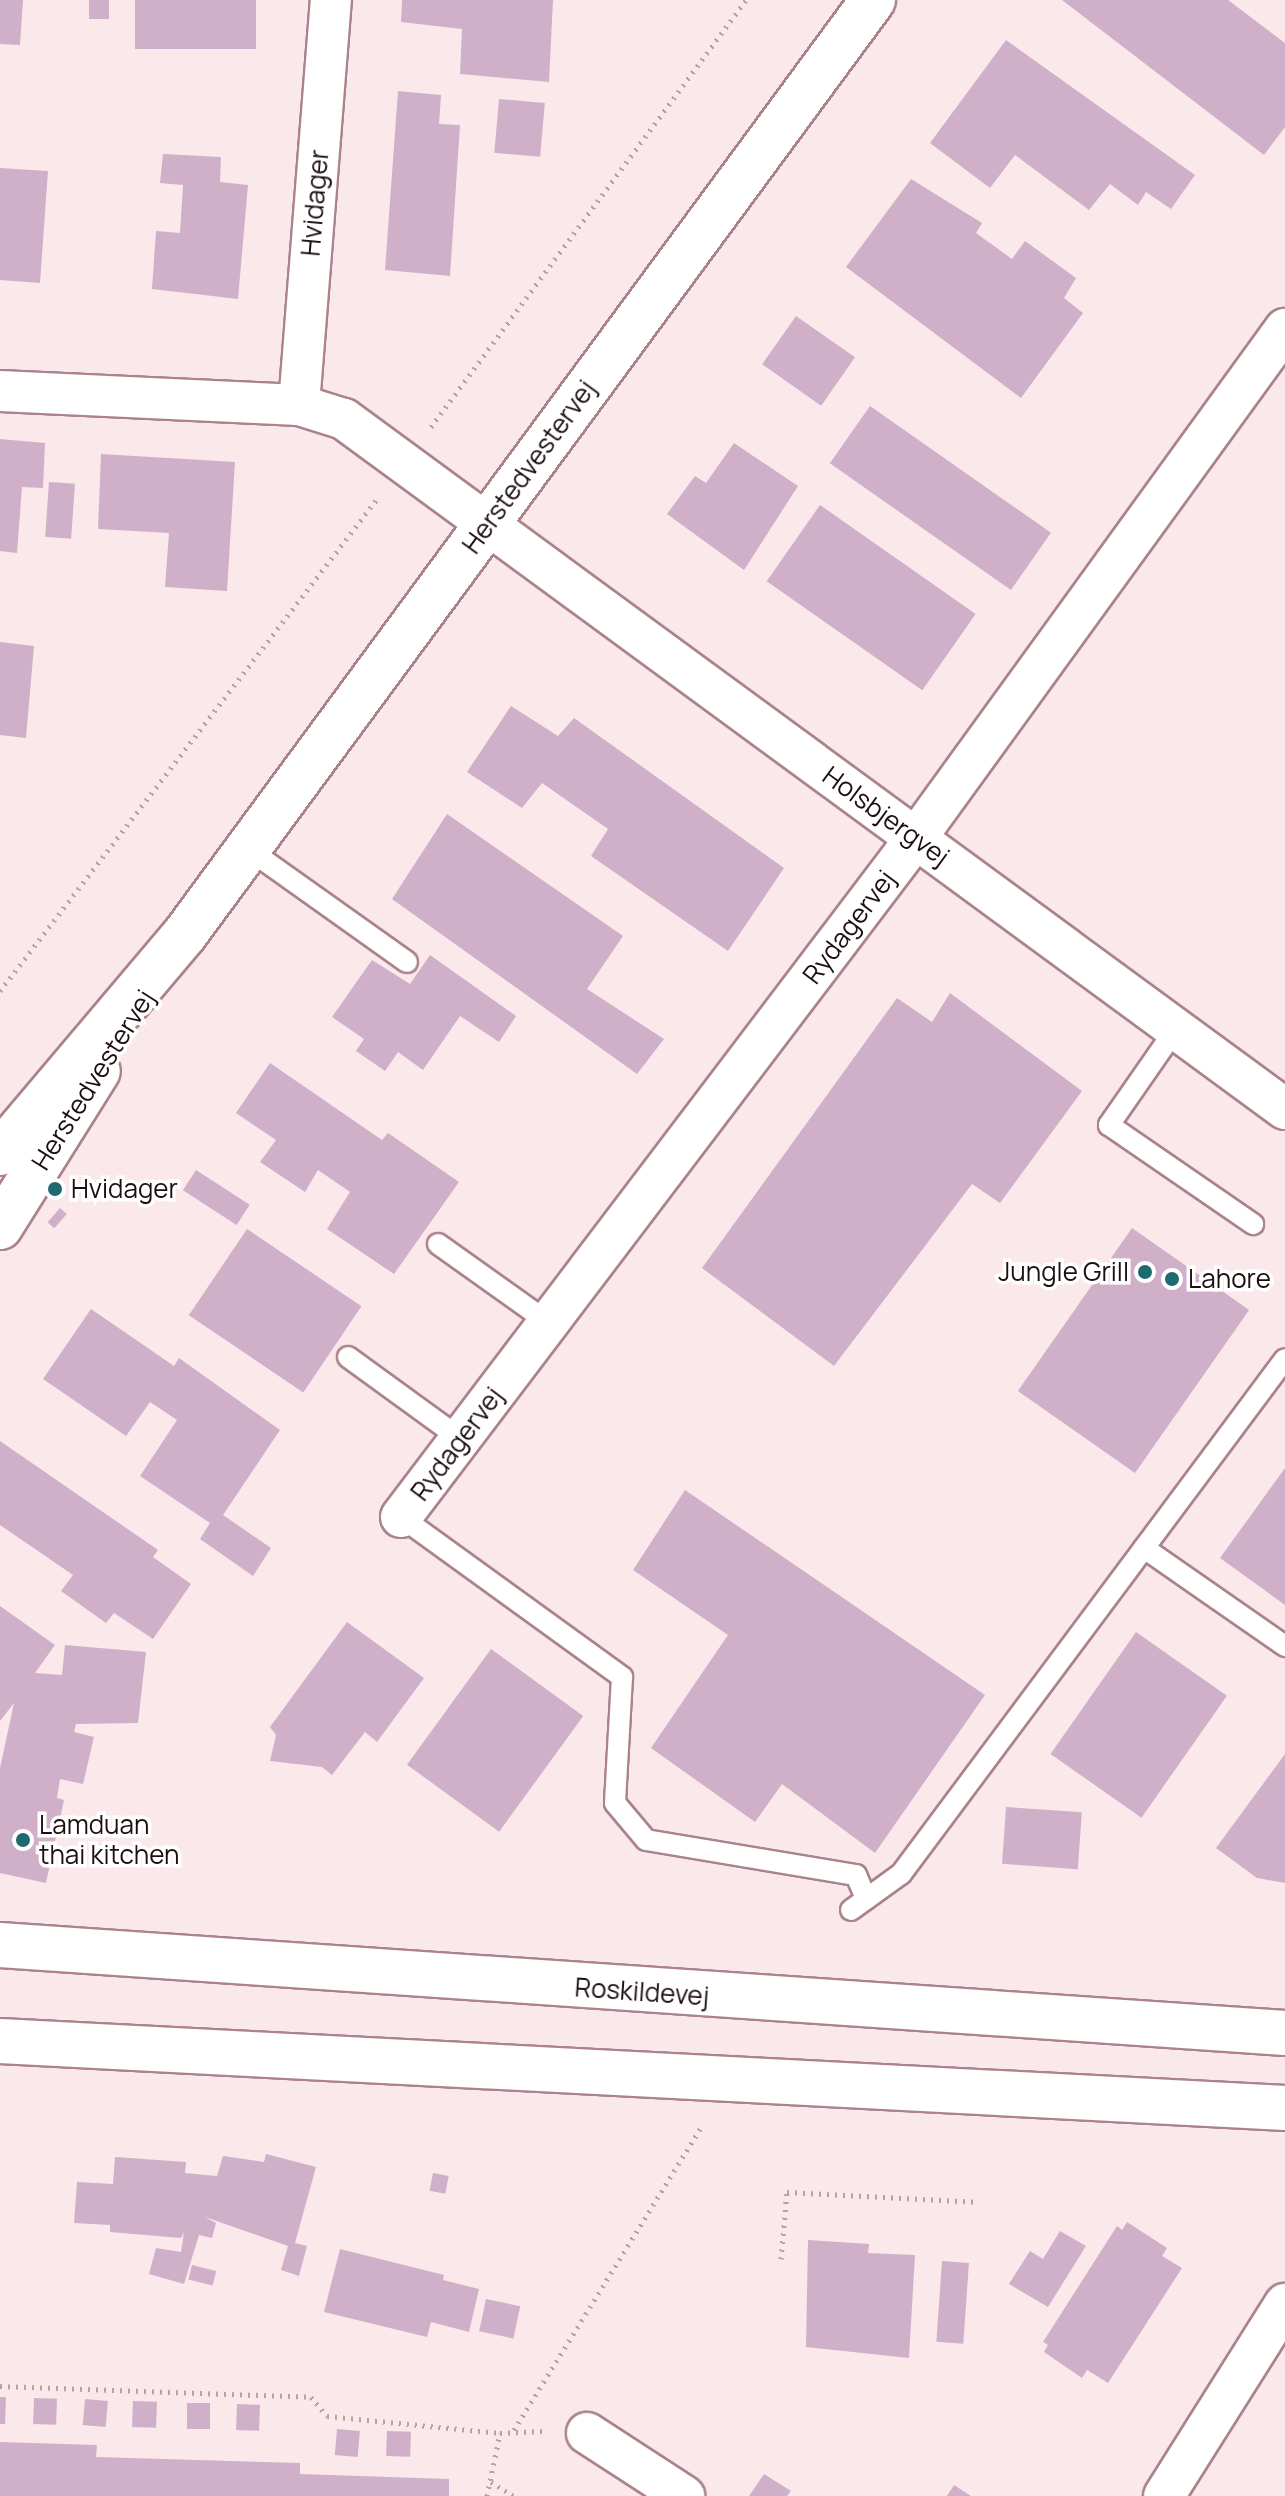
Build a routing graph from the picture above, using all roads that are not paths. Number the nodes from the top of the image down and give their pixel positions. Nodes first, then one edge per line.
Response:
1 (331, 0) edge
2 (873, 0) edge
3 (1285, 329) edge
4 (0, 391) edge
5 (299, 405) junction
6 (487, 525) junction
7 (916, 838) junction
8 (248, 849) junction
9 (185, 934) junction
10 (407, 962) dead end
11 (1175, 1030) junction
12 (1285, 1109) edge
13 (0, 1153) edge
14 (1253, 1224) dead end
15 (0, 1227) edge
16 (438, 1244) dead end
17 (549, 1323) junction
18 (348, 1357) dead end
19 (1285, 1359) edge
20 (461, 1439) junction
21 (401, 1517) joint
22 (1144, 1548) junction
23 (1285, 1646) edge
24 (0, 1945) edge
25 (213, 1961) junction
26 (0, 1974) edge
27 (1285, 2033) edge
28 (0, 2041) edge
29 (1285, 2108) edge
30 (1285, 2304) edge
31 (587, 2433) road end
32 (684, 2496) edge
33 (1164, 2496) edge

1 - 5 street, Hvidager
2 - 6 main road, Herstedvestervej
3 - 7 street, Rydagervej
4 - 5 street
5 - 6 street
6 - 7 street, Holsbjergvej
6 - 8 main road, Herstedvestervej
7 - 11 street, Holsbjergvej
7 - 17 street, Rydagervej
8 - 9 main road, Herstedvestervej
8 - 10 lane
9 - 13 main road, Herstedvestervej
9 - 15 main road, Herstedvestervej
11 - 12 street, Holsbjergvej
11 - 14 lane
16 - 17 lane
17 - 20 street, Rydagervej
18 - 20 lane
19 - 22 lane
20 - 21 street, Rydagervej
21 - 22 lane
22 - 23 lane
24 - 25 main road, Roskildevej
25 - 26 main road
25 - 27 main road, Roskildevej
28 - 29 main road
30 - 33 street
31 - 32 street

